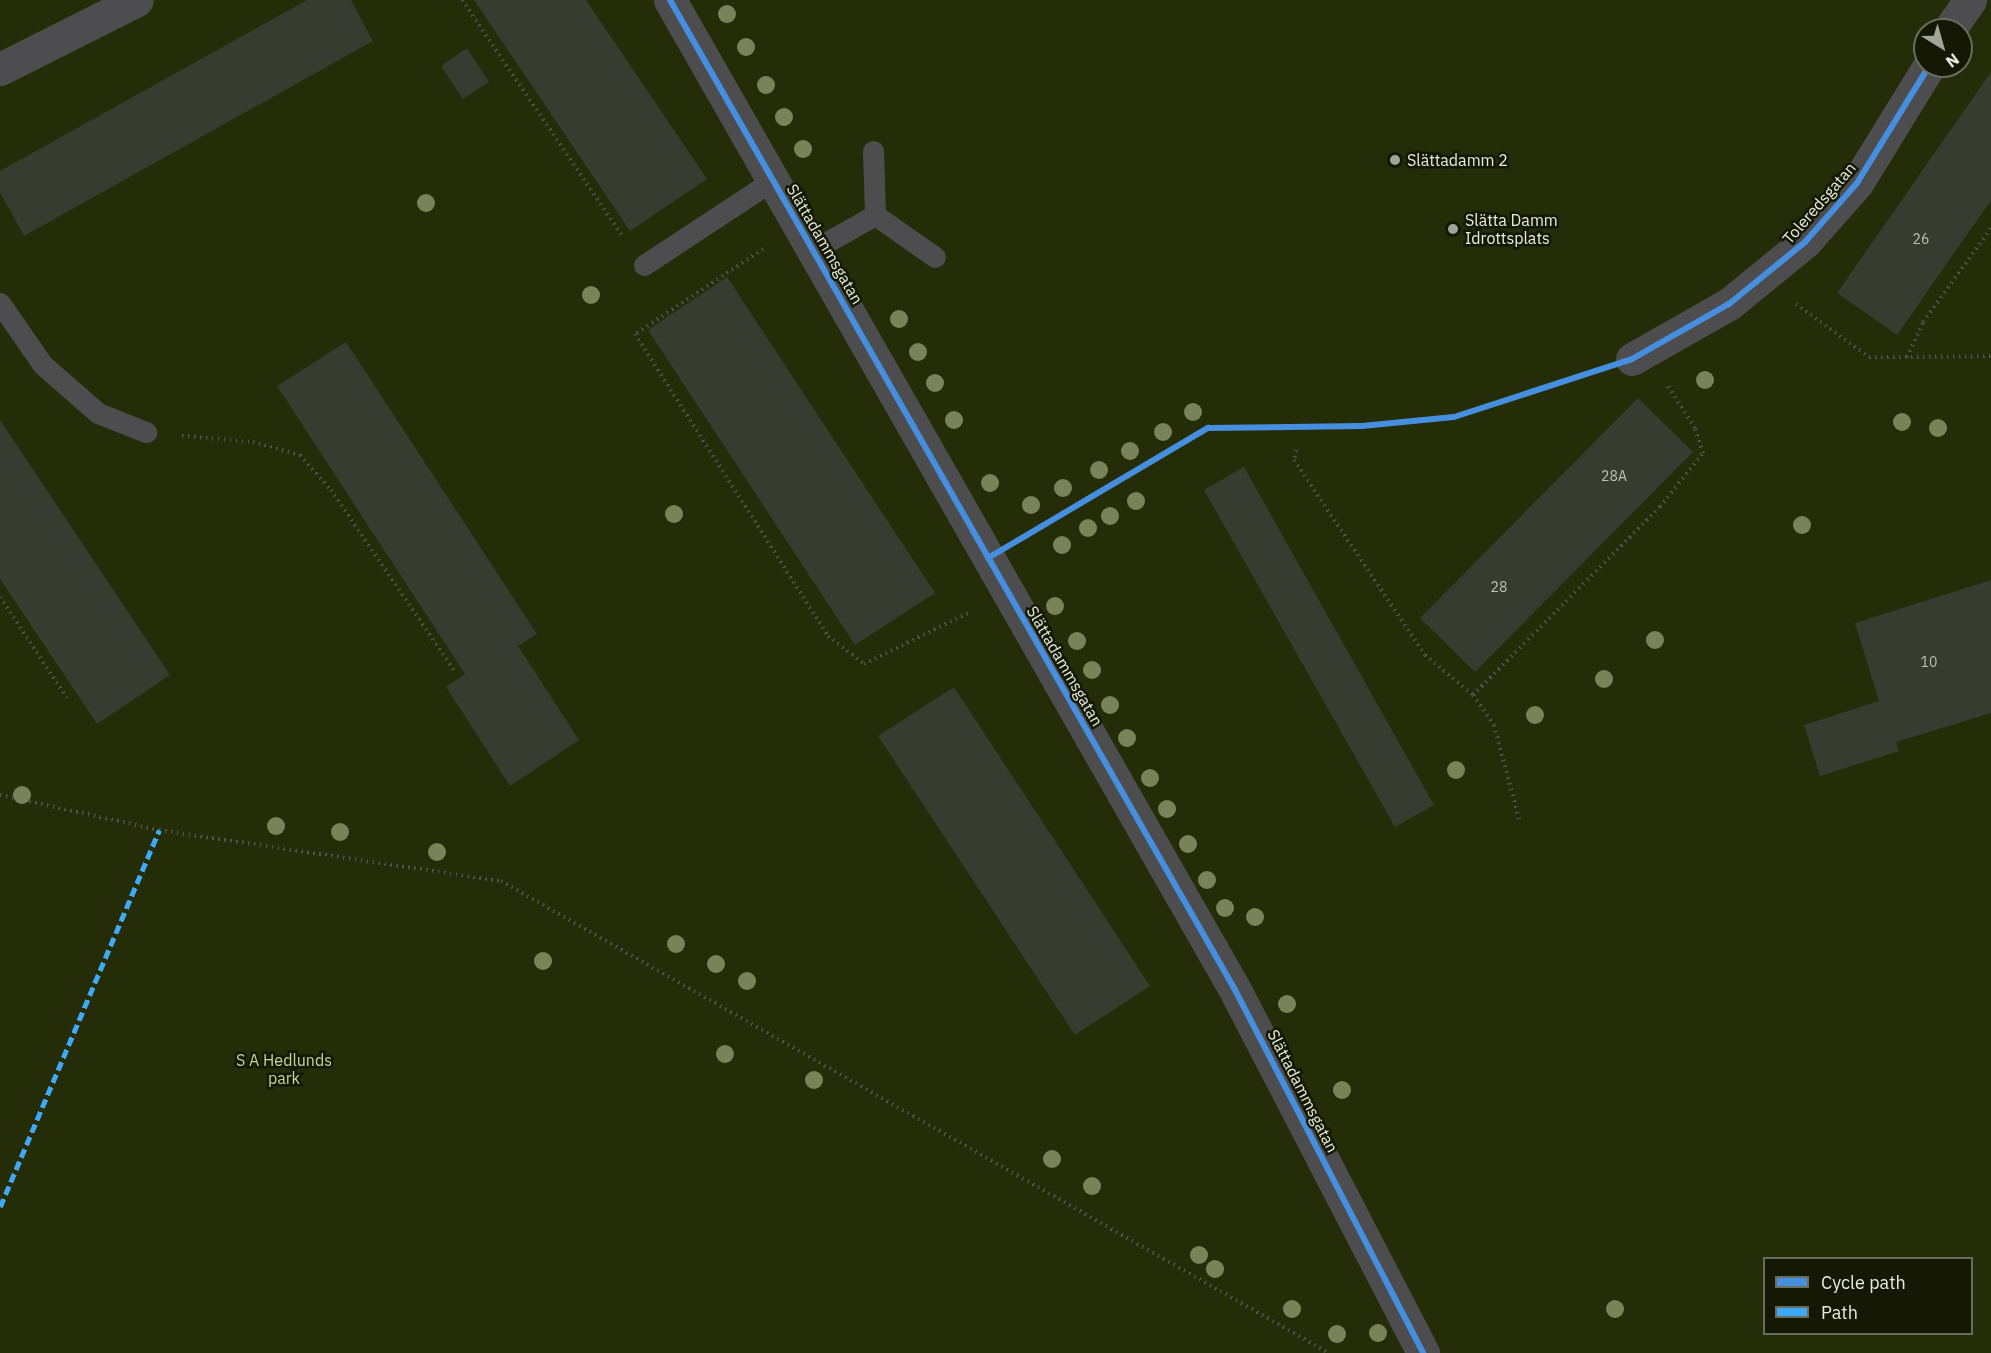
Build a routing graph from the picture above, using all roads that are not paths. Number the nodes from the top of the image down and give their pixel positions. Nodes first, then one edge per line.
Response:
1 (137, 0) edge
2 (670, 0) edge
3 (1970, 0) edge
4 (1957, 18) edge
5 (0, 69) edge
6 (1922, 78) edge
7 (873, 151) dead end
8 (773, 180) junction
9 (875, 215) junction
10 (813, 250) junction
11 (935, 256) dead end
12 (644, 265) road end
13 (0, 303) edge
14 (1632, 359) dead end
15 (146, 432) road end
16 (1423, 1353) edge

1 - 5 street
2 - 8 street, Slättadammsgatan
3 - 4 street
6 - 14 street, Toleredsgatan
7 - 9 lane
8 - 10 street, Slättadammsgatan
8 - 12 lane
9 - 10 lane
9 - 11 lane
10 - 16 street, Slättadammsgatan
13 - 15 lane

